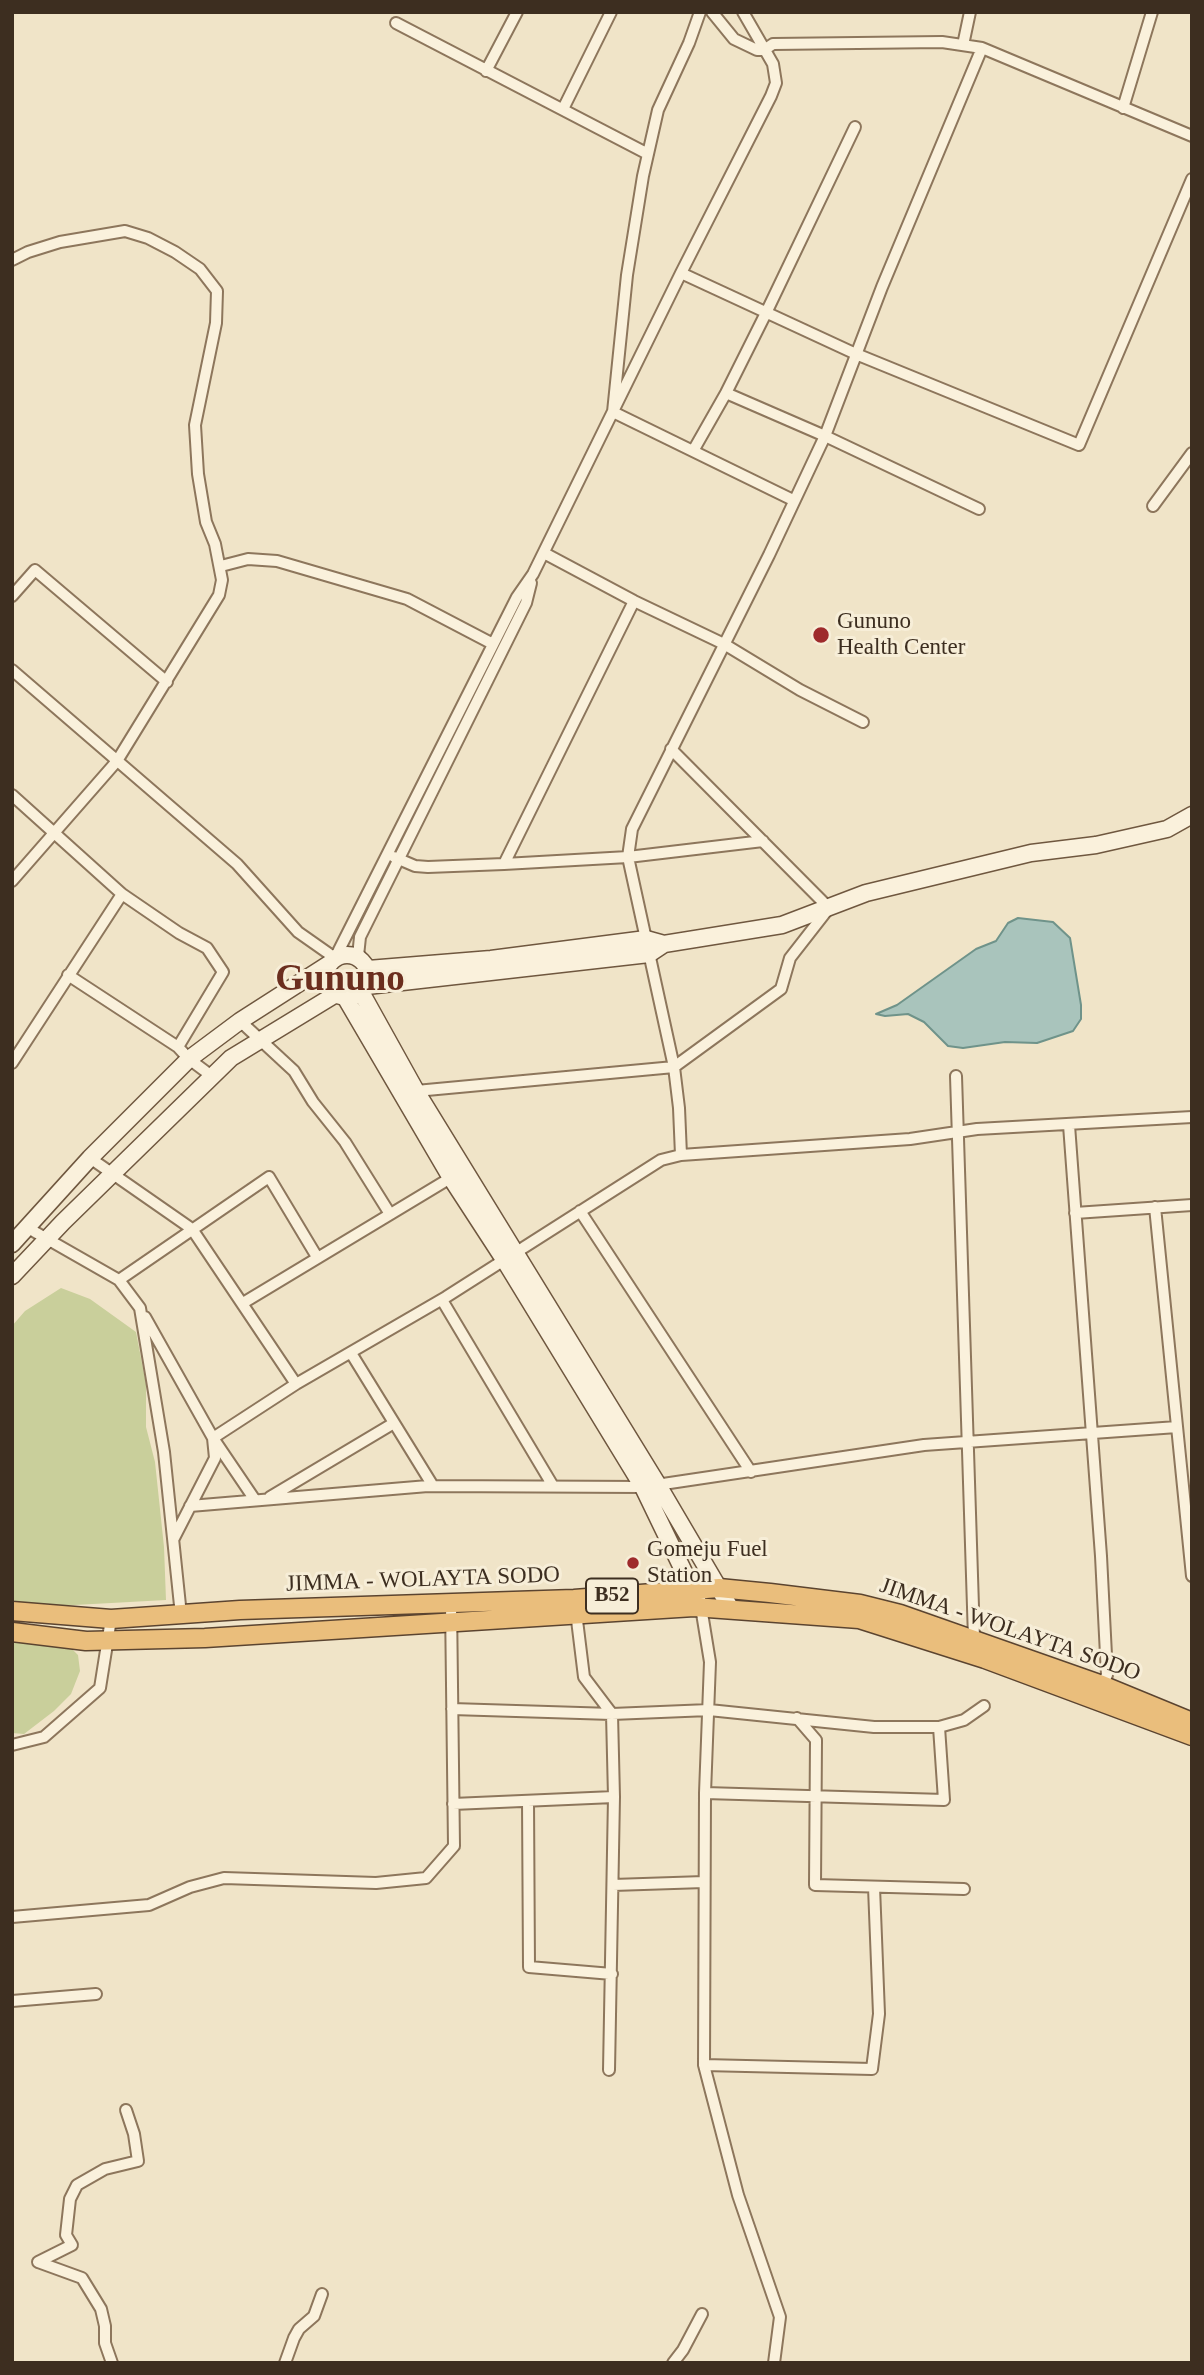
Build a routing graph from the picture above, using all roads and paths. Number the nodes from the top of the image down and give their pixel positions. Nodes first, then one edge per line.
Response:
1 (517, 12) edge
2 (611, 12) edge
3 (700, 12) edge
4 (712, 12) edge
5 (743, 12) edge
6 (970, 12) edge
7 (1152, 12) edge
8 (396, 23) dead end
9 (963, 45) junction
10 (982, 48) junction
11 (764, 50) junction
12 (486, 71) junction
13 (1123, 108) junction
14 (563, 109) junction
15 (855, 127) dead end
16 (1192, 136) edge
17 (648, 154) junction
18 (1192, 179) edge
19 (1189, 197) edge
20 (12, 260) edge
21 (681, 273) junction
22 (766, 313) junction
23 (856, 354) junction
24 (726, 393) junction
25 (612, 412) junction
26 (825, 436) junction
27 (693, 451) junction
28 (1192, 453) edge
29 (793, 500) junction
30 (1153, 506) dead end
31 (979, 509) dead end
32 (544, 553) junction
33 (221, 566) junction
34 (533, 574) junction
35 (12, 596) edge
36 (634, 601) junction
37 (493, 644) junction
38 (724, 644) junction
39 (12, 670) edge
40 (167, 682) junction
41 (863, 722) dead end
42 (671, 749) junction
43 (117, 761) junction
44 (12, 795) edge
45 (1192, 815) edge
46 (55, 834) junction
47 (763, 841) junction
48 (388, 853) junction
49 (628, 857) junction
50 (399, 859) junction
51 (504, 864) junction
52 (12, 881) edge
53 (122, 894) junction
54 (829, 908) junction
55 (648, 946) junction
56 (332, 961) junction
57 (68, 975) junction
58 (363, 976) junction
59 (341, 996) junction
60 (240, 1021) junction
61 (261, 1040) junction
62 (15, 1048) edge
63 (183, 1053) junction
64 (12, 1063) edge
65 (674, 1067) junction
66 (956, 1076) dead end
67 (213, 1077) junction
68 (416, 1091) junction
69 (1192, 1117) edge
70 (1069, 1125) junction
71 (957, 1132) junction
72 (681, 1155) junction
73 (90, 1158) junction
74 (113, 1174) junction
75 (457, 1174) junction
76 (1192, 1205) edge
77 (1155, 1207) junction
78 (580, 1211) junction
79 (1075, 1213) junction
80 (390, 1214) junction
81 (28, 1228) junction
82 (192, 1229) junction
83 (47, 1239) junction
84 (12, 1244) edge
85 (510, 1256) junction
86 (317, 1257) junction
87 (12, 1276) edge
88 (119, 1280) junction
89 (442, 1300) junction
90 (243, 1303) junction
91 (140, 1308) junction
92 (351, 1353) junction
93 (296, 1384) junction
94 (394, 1423) junction
95 (1177, 1427) junction
96 (1092, 1432) junction
97 (213, 1438) junction
98 (968, 1442) junction
99 (751, 1472) junction
100 (433, 1486) junction
101 (553, 1486) junction
102 (651, 1486) junction
103 (260, 1500) junction
104 (190, 1506) junction
105 (174, 1538) junction
106 (1192, 1576) edge
107 (719, 1588) junction
108 (697, 1599) junction
109 (575, 1606) junction
110 (731, 1609) junction
111 (12, 1611) edge
112 (452, 1613) junction
113 (181, 1615) junction
114 (111, 1619) junction
115 (12, 1632) edge
116 (974, 1638) junction
117 (107, 1641) junction
118 (1102, 1685) junction
119 (984, 1706) dead end
120 (452, 1709) junction
121 (709, 1710) junction
122 (612, 1714) junction
123 (797, 1718) junction
124 (1192, 1722) edge
125 (939, 1727) junction
126 (1192, 1736) edge
127 (12, 1745) edge
128 (705, 1793) junction
129 (614, 1797) junction
130 (815, 1797) junction
131 (528, 1801) junction
132 (453, 1804) junction
133 (704, 1882) junction
134 (613, 1885) junction
135 (874, 1887) junction
136 (964, 1889) dead end
137 (12, 1917) edge
138 (612, 1974) junction
139 (96, 1994) dead end
140 (12, 2001) edge
141 (704, 2065) junction
142 (609, 2070) dead end
143 (125, 2110) dead end
144 (322, 2294) dead end
145 (702, 2314) dead end
146 (113, 2363) edge
147 (285, 2363) edge
148 (673, 2363) edge
149 (774, 2363) edge

1 - 12 street
2 - 14 street
3 - 17 street
4 - 11 street
5 - 11 street
6 - 9 street
7 - 13 street
8 - 12 street
9 - 10 street
9 - 11 street
10 - 13 street
10 - 23 street
11 - 21 street
12 - 14 street
13 - 16 street
14 - 17 street
15 - 22 street
17 - 25 street
18 - 19 street
19 - 23 street
20 - 33 street
21 - 22 street
21 - 25 street
22 - 23 street
22 - 24 street
23 - 26 street
24 - 26 street
24 - 27 street
25 - 27 street
25 - 32 street
26 - 29 street
26 - 31 street
27 - 29 street
28 - 30 street
29 - 38 street
32 - 34 street
32 - 36 street
33 - 37 street
33 - 40 street
34 - 37 street
34 - 50 street
35 - 40 street
36 - 38 street
36 - 51 street
37 - 48 street
38 - 41 street
38 - 42 street
39 - 43 street
40 - 43 street
42 - 47 street
42 - 49 street
43 - 46 street
43 - 56 street
44 - 46 street
45 - 54 main road
46 - 52 street
46 - 53 street
47 - 49 street
47 - 54 street
48 - 50 street
48 - 56 street
49 - 51 street
49 - 55 street
50 - 51 street
50 - 58 street
53 - 57 street
53 - 63 street
54 - 55 main road
54 - 65 street
55 - 58 main road
55 - 65 street
56 - 58 main road
56 - 59 main road
56 - 60 main road
57 - 62 street
57 - 63 street
58 - 59 main road
58 - 68 main road
59 - 61 main road
59 - 75 main road
60 - 61 street
60 - 63 main road
61 - 67 main road
61 - 80 street
62 - 64 street
63 - 67 street
63 - 73 main road
65 - 68 street
65 - 72 street
66 - 71 street
67 - 74 main road
68 - 75 main road
69 - 70 street
70 - 71 street
70 - 79 street
71 - 72 street
71 - 98 street
72 - 78 street
73 - 74 street
73 - 81 main road
74 - 82 street
74 - 83 main road
75 - 80 street
75 - 85 main road
76 - 77 street
77 - 79 street
77 - 95 street
78 - 85 street
78 - 99 street
79 - 96 street
80 - 86 street
81 - 83 street
81 - 84 main road
82 - 86 street
82 - 88 street
82 - 90 street
83 - 87 main road
83 - 88 street
85 - 89 street
85 - 102 main road
86 - 90 street
88 - 91 street
89 - 92 street
89 - 101 street
90 - 93 street
91 - 97 street
91 - 105 street
92 - 93 street
92 - 94 street
93 - 97 street
94 - 100 street
94 - 103 street
95 - 96 street
95 - 106 street
96 - 98 street
96 - 118 street
97 - 103 street
97 - 104 street
98 - 99 street
98 - 116 street
99 - 102 street
100 - 101 street
100 - 103 street
101 - 102 street
102 - 107 main road
102 - 108 main road
103 - 104 street
104 - 105 street
105 - 113 street
107 - 108 highway, JIMMA - WOLAYTA SODO / B52
107 - 110 main road
107 - 116 highway, JIMMA - WOLAYTA SODO / B52
108 - 109 highway, JIMMA - WOLAYTA SODO / B52
108 - 110 highway, JIMMA - WOLAYTA SODO / B52
108 - 121 street
109 - 112 highway, JIMMA - WOLAYTA SODO / B52
109 - 122 street
110 - 126 highway, JIMMA - WOLAYTA SODO / B52
111 - 114 highway, JIMMA - WOLAYTA SODO / B52
112 - 113 highway, JIMMA - WOLAYTA SODO / B52
112 - 117 highway, JIMMA - WOLAYTA SODO / B52
112 - 120 street
113 - 114 highway, JIMMA - WOLAYTA SODO / B52
114 - 117 street
115 - 117 highway, JIMMA - WOLAYTA SODO / B52
116 - 118 highway, JIMMA - WOLAYTA SODO / B52
117 - 127 street
118 - 124 highway, JIMMA - WOLAYTA SODO / B52
119 - 125 street
120 - 122 street
120 - 132 street
121 - 122 street
121 - 123 street
121 - 128 street
122 - 129 street
123 - 125 street
123 - 130 street
125 - 130 street
128 - 130 street
128 - 133 street
129 - 131 street
129 - 134 street
130 - 135 street
131 - 132 street
131 - 138 street
132 - 137 street
133 - 134 street
133 - 141 street
134 - 138 street
135 - 136 street
135 - 141 street
138 - 142 street
139 - 140 street
141 - 149 street
143 - 146 street
144 - 147 street
145 - 148 street

